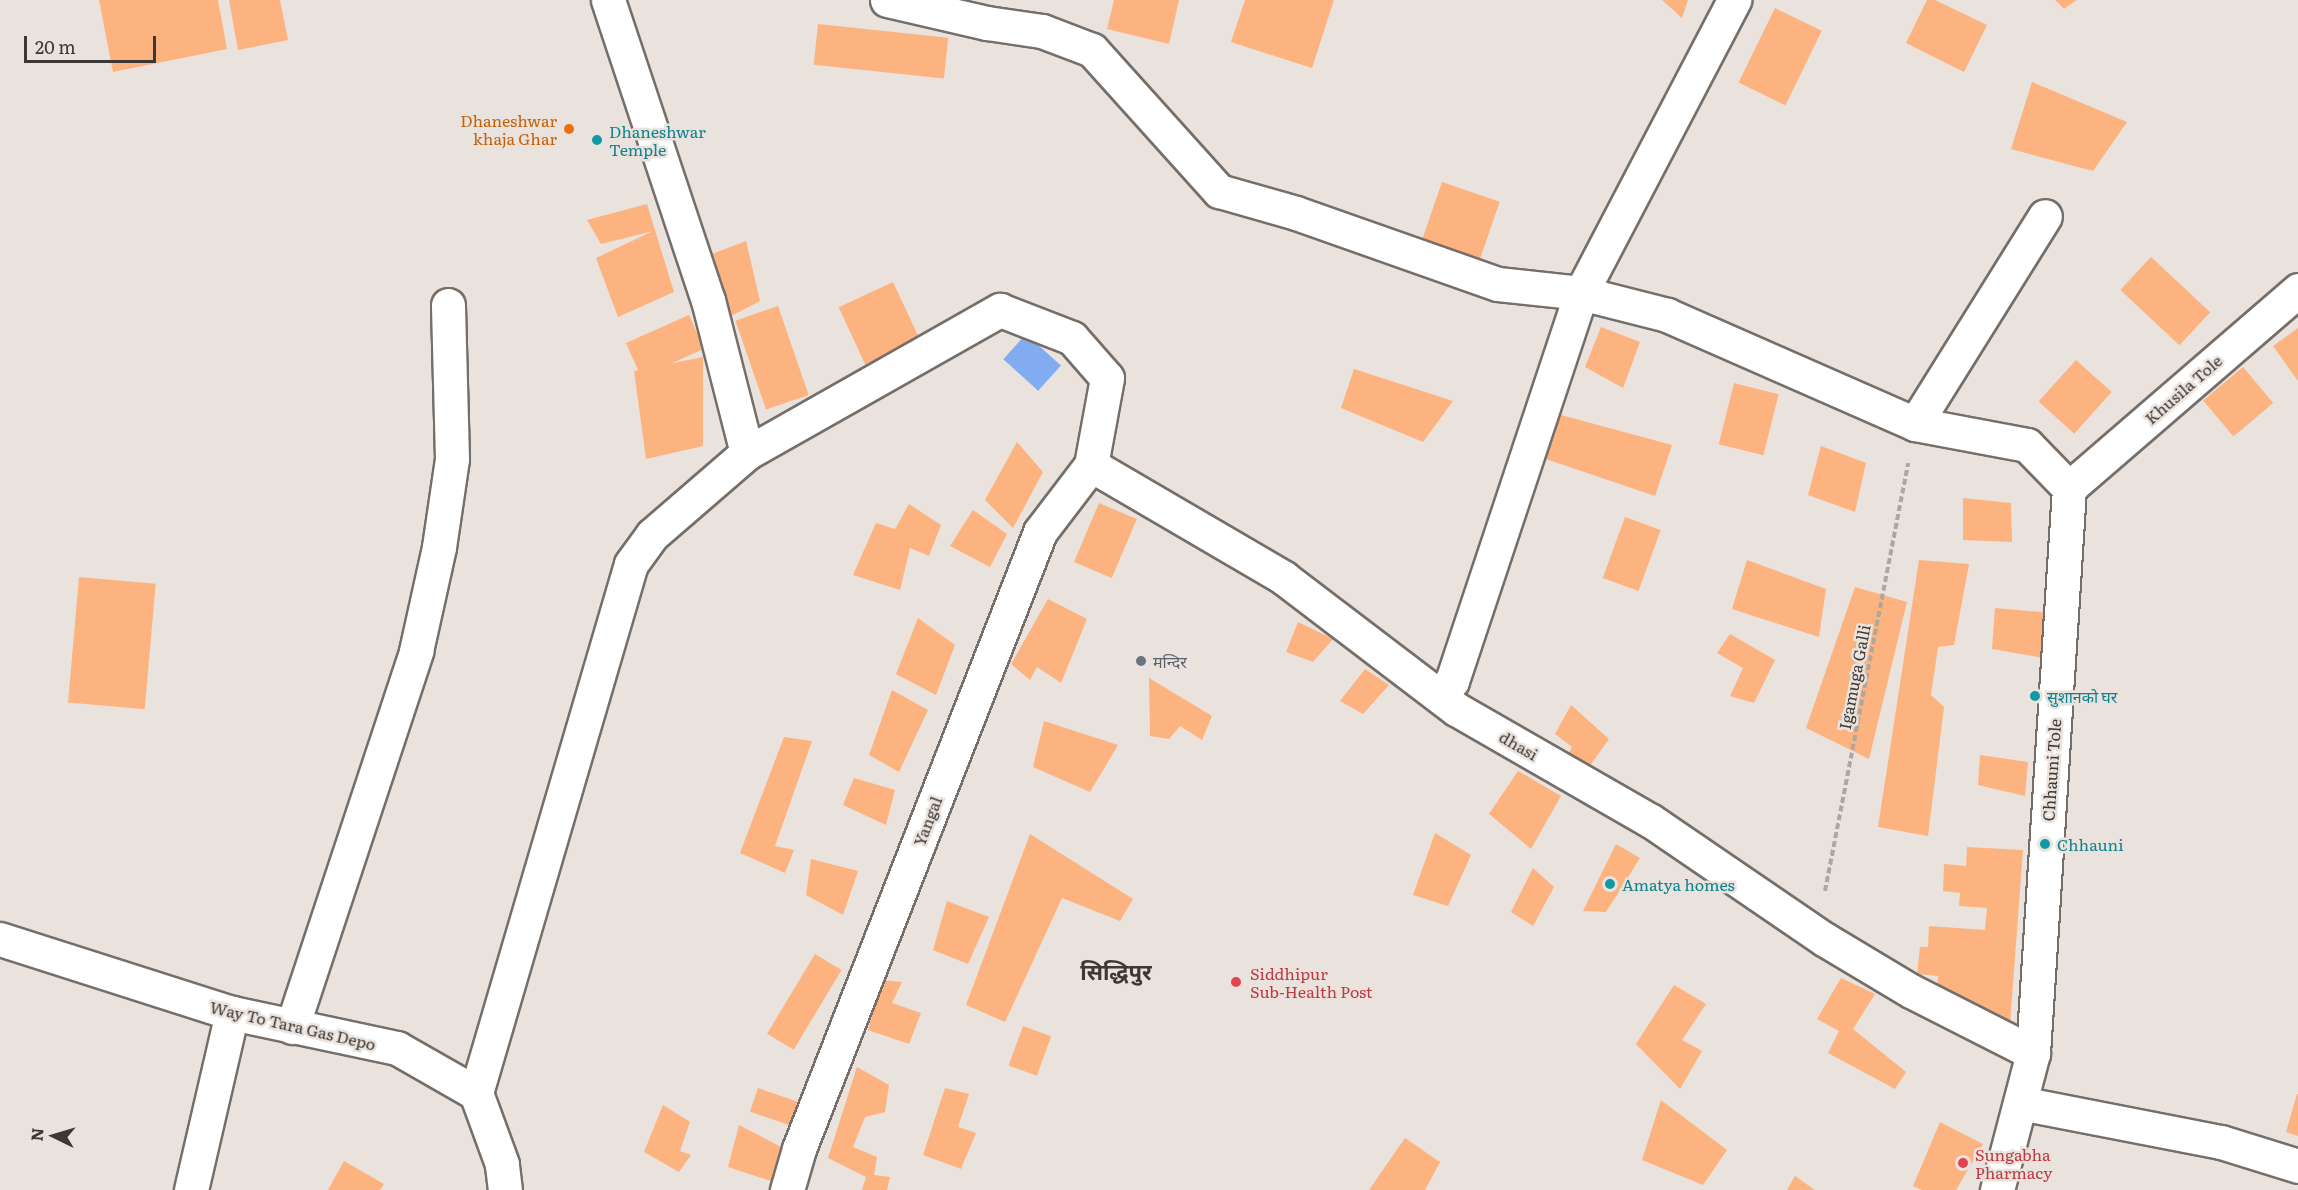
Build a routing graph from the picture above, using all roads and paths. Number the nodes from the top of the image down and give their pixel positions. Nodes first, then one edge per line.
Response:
1 (608, 0) edge
2 (887, 0) edge
3 (1734, 0) edge
4 (2045, 216) dead end
5 (2298, 290) edge
6 (1581, 293) junction
7 (448, 305) dead end
8 (1915, 424) junction
9 (747, 453) junction
10 (1091, 465) junction
11 (2069, 488) junction
12 (1439, 695) junction
13 (1817, 935) junction
14 (0, 939) edge
15 (232, 1013) junction
16 (292, 1027) junction
17 (2033, 1053) junction
18 (476, 1093) junction
19 (2020, 1103) junction
20 (2298, 1166) edge
21 (192, 1190) edge
22 (505, 1190) edge
23 (787, 1190) edge
24 (1997, 1190) edge

1 - 9 street
2 - 6 street
3 - 6 street
4 - 8 street
5 - 11 street, Khusila Tole
6 - 8 street
6 - 12 street
7 - 16 street
8 - 11 street
8 - 13 path, Igamuga Galli
9 - 10 street
9 - 18 street
10 - 12 street, dhasi
10 - 23 street, Yangal
11 - 17 street, Chhauni Tole
12 - 13 street, dhasi
13 - 17 street, dhasi
14 - 15 street, Way To Tara Gas Depo
15 - 16 street, Way To Tara Gas Depo
15 - 21 street
16 - 18 street, Way To Tara Gas Depo
17 - 19 street, Chhauni Tole
18 - 22 street
19 - 20 street
19 - 24 street, Chhauni Tole

